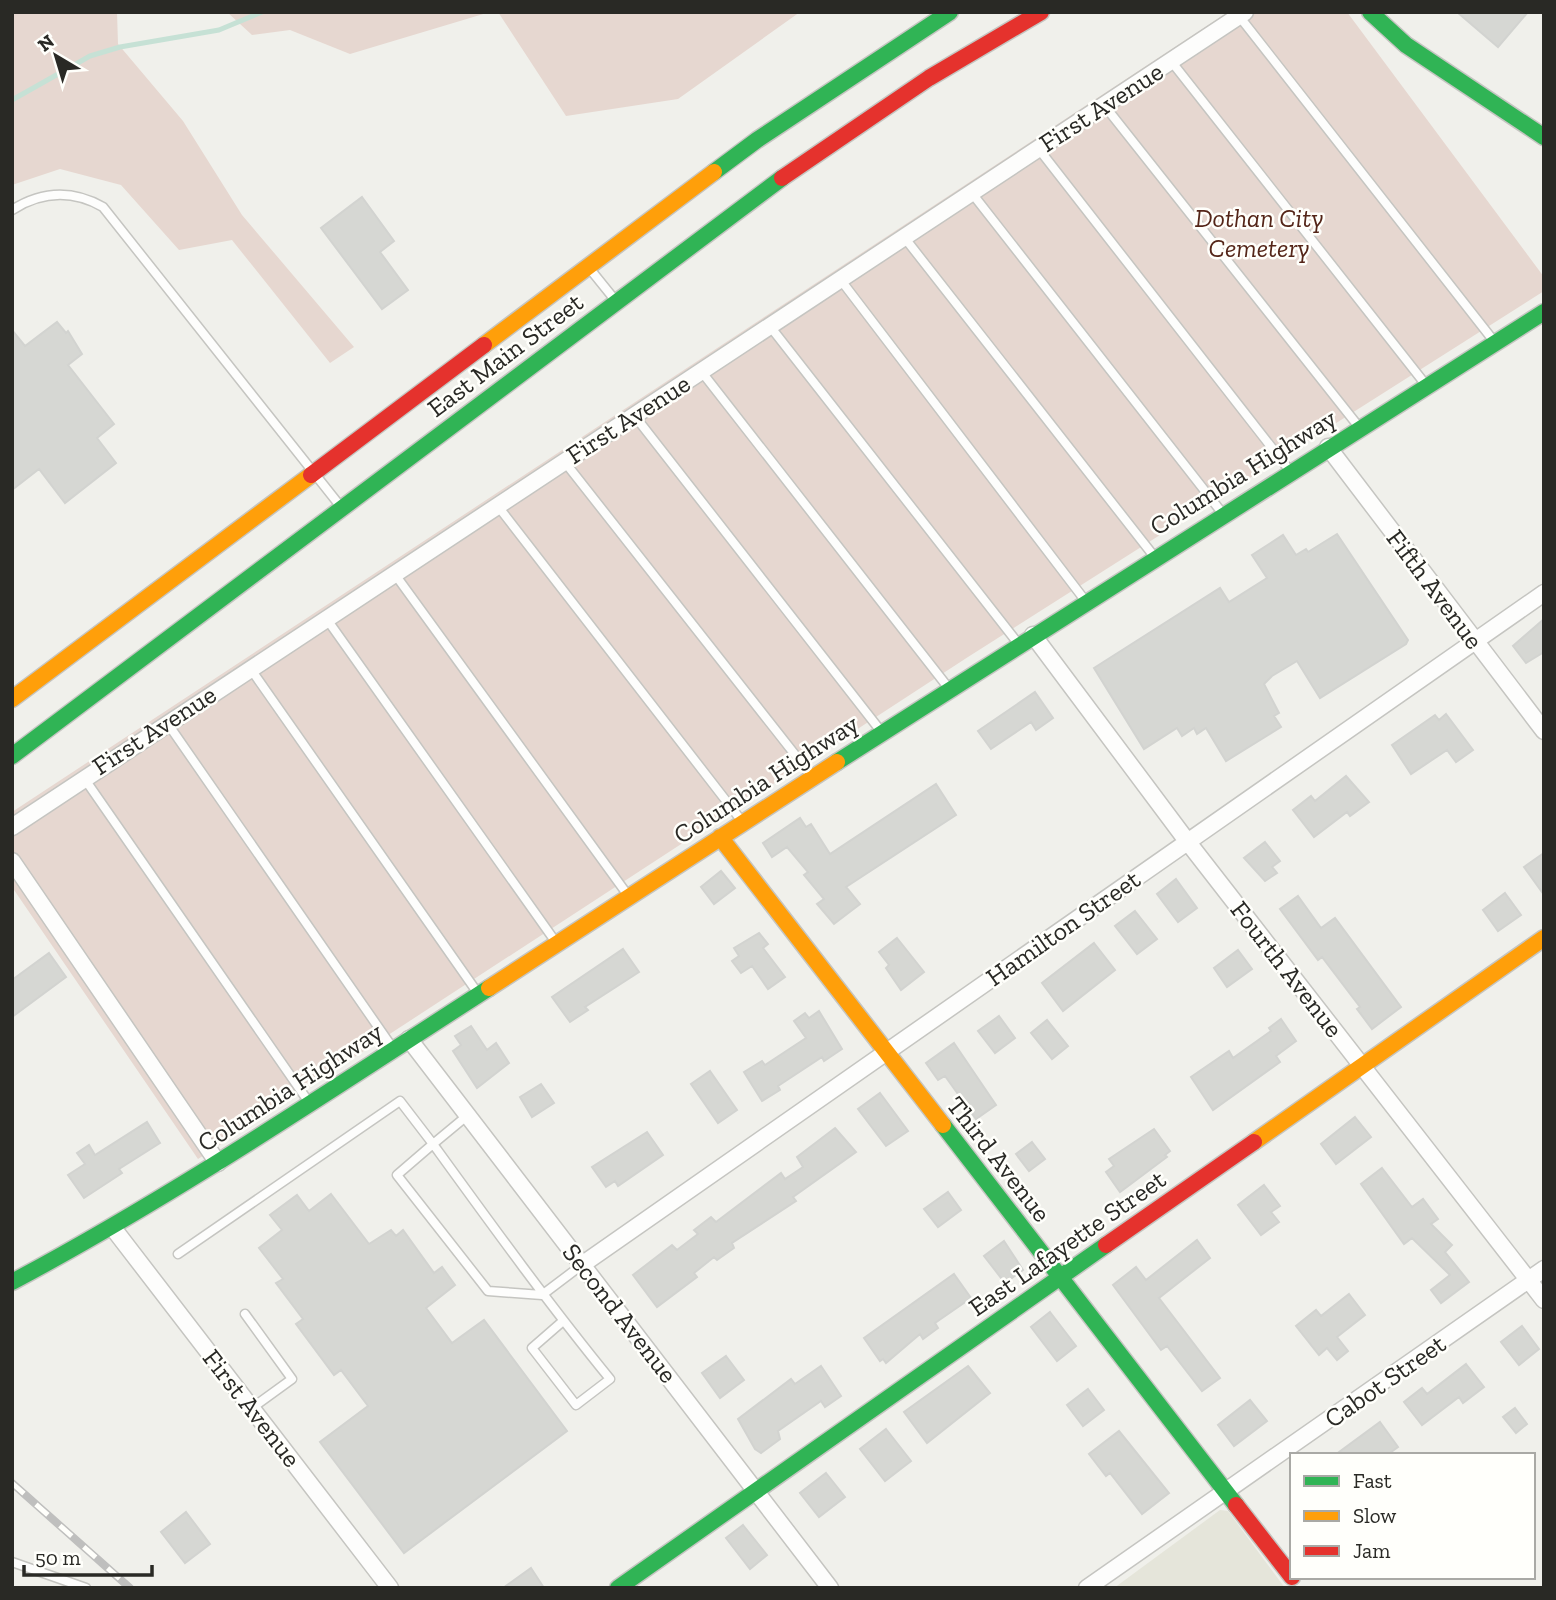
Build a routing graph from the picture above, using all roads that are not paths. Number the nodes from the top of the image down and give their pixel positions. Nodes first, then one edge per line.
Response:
1 (950, 12) edge
2 (1041, 12) edge
3 (1370, 12) edge
4 (1242, 14) edge
5 (1171, 61) junction
6 (1104, 106) junction
7 (1544, 137) edge
8 (1038, 148) junction
9 (971, 192) junction
10 (12, 210) edge
11 (904, 237) junction
12 (589, 266) junction
13 (840, 279) junction
14 (617, 302) junction
15 (1544, 312) edge
16 (769, 325) junction
17 (1495, 343) junction
18 (701, 371) junction
19 (1426, 385) junction
20 (634, 415) junction
21 (1359, 428) junction
22 (1328, 447) junction
23 (564, 461) junction
24 (1290, 471) junction
25 (315, 472) junction
26 (497, 505) junction
27 (342, 508) junction
28 (1223, 514) junction
29 (1154, 557) junction
30 (394, 573) junction
31 (1544, 593) edge
32 (1086, 601) junction
33 (326, 618) junction
34 (1033, 635) junction
35 (1475, 642) junction
36 (1019, 644) junction
37 (250, 668) junction
38 (949, 689) junction
39 (12, 699) edge
40 (167, 722) junction
41 (1544, 731) edge
42 (882, 732) junction
43 (12, 756) edge
44 (83, 777) junction
45 (813, 778) junction
46 (742, 822) junction
47 (12, 827) edge
48 (720, 837) junction
49 (1187, 841) junction
50 (12, 861) edge
51 (629, 896) junction
52 (1544, 938) edge
53 (557, 943) junction
54 (478, 994) junction
55 (409, 1039) junction
56 (394, 1049) junction
57 (886, 1053) junction
58 (1362, 1066) junction
59 (310, 1104) junction
60 (468, 1115) junction
61 (433, 1144) junction
62 (218, 1163) junction
63 (113, 1228) junction
64 (178, 1254) dead end
65 (583, 1264) junction
66 (1544, 1269) edge
67 (1060, 1277) junction
68 (1528, 1280) junction
69 (12, 1282) edge
70 (542, 1295) junction
71 (1544, 1300) edge
72 (245, 1314) dead end
73 (563, 1321) junction
74 (252, 1408) junction
75 (757, 1491) junction
76 (1227, 1493) junction
77 (12, 1562) edge
78 (1290, 1574) edge
79 (86, 1588) edge
80 (390, 1588) edge
81 (618, 1588) edge
82 (830, 1588) edge
83 (1087, 1588) edge

1 - 12 main road, East Main Street
2 - 14 main road, East Main Street
3 - 7 main road
4 - 5 street, First Avenue
4 - 17 lane
5 - 6 street, First Avenue
5 - 19 lane
6 - 8 street, First Avenue
6 - 21 lane
8 - 9 street, First Avenue
8 - 24 lane
9 - 11 street, First Avenue
9 - 28 lane
10 - 25 lane
11 - 13 street, First Avenue
11 - 29 lane
12 - 14 lane
12 - 25 main road, East Main Street
13 - 16 street, First Avenue
13 - 32 lane
14 - 27 main road, East Main Street
15 - 17 main road, Columbia Highway
16 - 18 street, First Avenue
16 - 36 lane
17 - 19 main road, Columbia Highway
18 - 20 street, First Avenue
18 - 38 lane
19 - 21 main road, Columbia Highway
20 - 23 street, First Avenue
20 - 42 lane
21 - 22 main road, Columbia Highway
22 - 24 main road, Columbia Highway
22 - 35 street, Fifth Avenue
23 - 26 street, First Avenue
23 - 45 lane
24 - 28 main road, Columbia Highway
25 - 27 lane
25 - 39 main road, East Main Street
26 - 30 street, First Avenue
26 - 46 lane
27 - 43 main road, East Main Street
28 - 29 main road, Columbia Highway
29 - 32 main road, Columbia Highway
30 - 33 street, First Avenue
30 - 51 lane
31 - 35 street, Hamilton Street
32 - 34 main road, Columbia Highway
33 - 37 street, First Avenue
33 - 53 lane
34 - 36 main road, Columbia Highway
34 - 49 street, Fourth Avenue
35 - 41 street, Fifth Avenue
35 - 49 street, Hamilton Street
36 - 38 main road, Columbia Highway
37 - 40 street, First Avenue
37 - 54 lane
38 - 42 main road, Columbia Highway
40 - 44 street, First Avenue
40 - 56 lane
42 - 45 main road, Columbia Highway
44 - 47 street, First Avenue
44 - 59 lane
45 - 46 main road, Columbia Highway
46 - 48 main road, Columbia Highway
48 - 51 main road, Columbia Highway
48 - 57 main road, Third Avenue
49 - 57 street, Hamilton Street
49 - 58 street, Fourth Avenue
50 - 62 street
51 - 53 main road, Columbia Highway
52 - 58 main road, East Lafayette Street
53 - 54 main road, Columbia Highway
54 - 55 main road, Columbia Highway
55 - 56 main road, Columbia Highway
55 - 60 street, Second Avenue
56 - 59 main road, Columbia Highway
57 - 65 street, Hamilton Street
57 - 67 main road, Third Avenue
58 - 67 main road, East Lafayette Street
58 - 68 street, Fourth Avenue
59 - 62 main road, Columbia Highway
60 - 61 lane
60 - 65 street, Second Avenue
61 - 64 lane
61 - 70 lane
61 - 70 lane
62 - 63 main road, Columbia Highway
63 - 69 main road, Columbia Highway
63 - 74 street, First Avenue
65 - 70 lane
65 - 75 street, Second Avenue
66 - 68 street, Cabot Street
67 - 75 main road, East Lafayette Street
67 - 76 main road, Third Avenue
68 - 71 street, Fourth Avenue
68 - 76 street, Cabot Street
70 - 73 lane
72 - 74 lane
73 - 73 lane
74 - 80 street, First Avenue
75 - 81 main road, East Lafayette Street
75 - 82 street, Second Avenue
76 - 78 main road, Third Avenue
76 - 83 street, Cabot Street
77 - 79 lane

